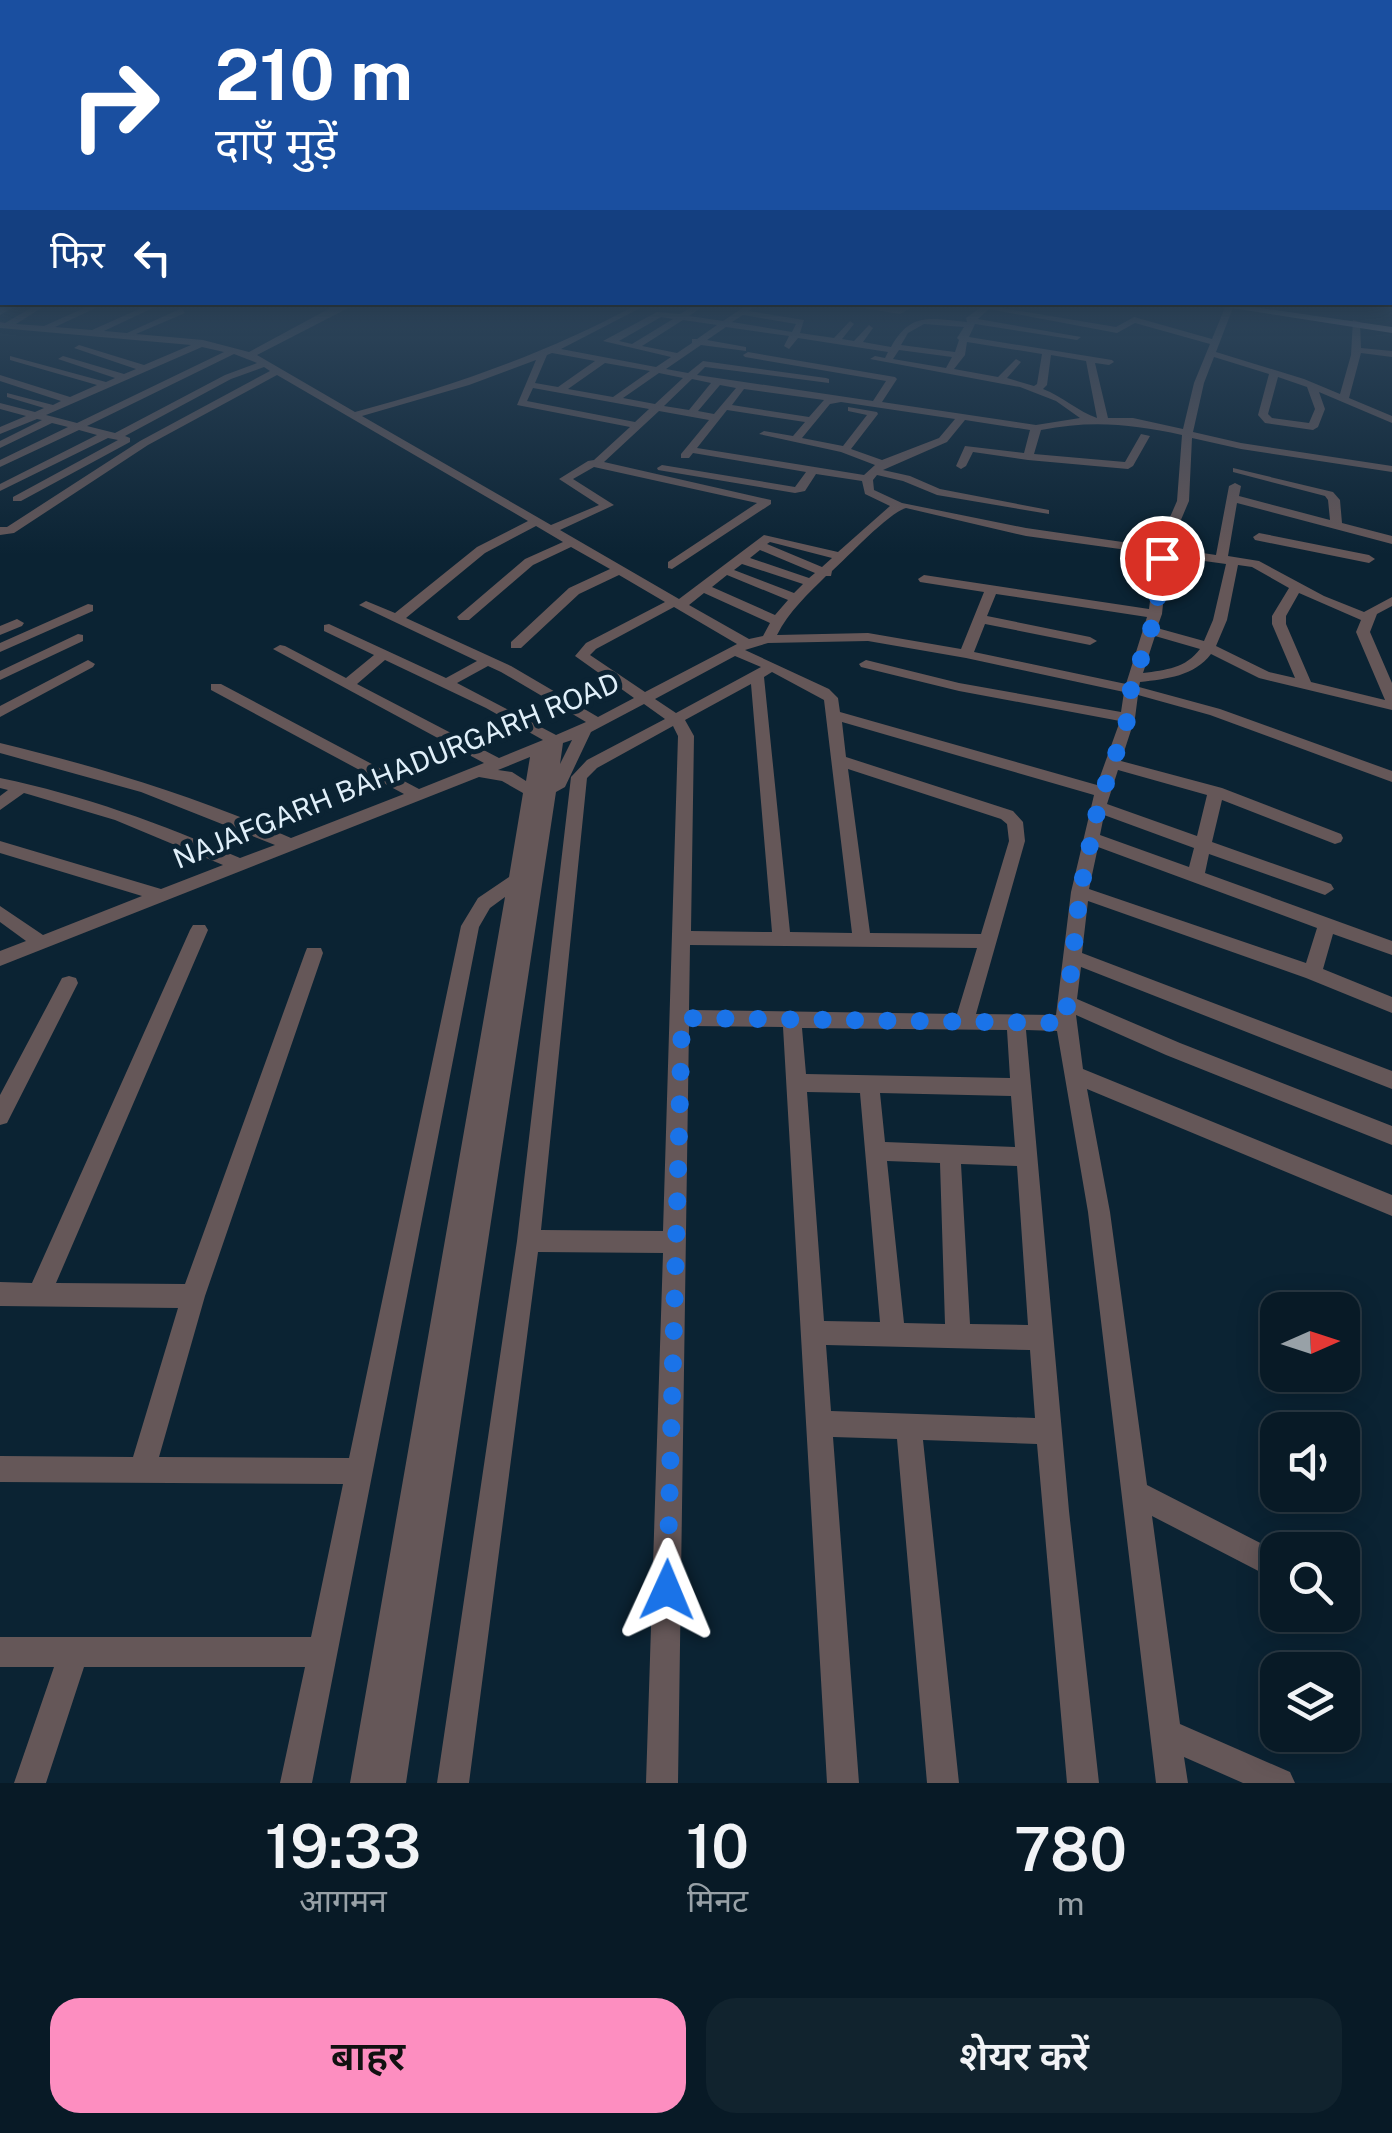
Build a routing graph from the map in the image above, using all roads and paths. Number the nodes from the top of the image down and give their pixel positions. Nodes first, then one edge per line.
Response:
1 (32, 388) edge
2 (99, 388) edge
3 (156, 388) edge
4 (207, 388) edge
5 (245, 388) edge
6 (309, 388) edge
7 (449, 388) edge
8 (529, 388) edge
9 (550, 388) edge
10 (563, 388) edge
11 (629, 388) edge
12 (678, 388) edge
13 (712, 388) edge
14 (740, 388) edge
15 (759, 388) edge
16 (829, 388) edge
17 (886, 388) edge
18 (1027, 388) edge
19 (1036, 388) edge
20 (1097, 388) edge
21 (1200, 388) edge
22 (1270, 388) edge
23 (1312, 388) edge
24 (1319, 388) edge
25 (1346, 388) edge
26 (560, 390) junction
27 (1032, 390) junction
28 (10, 394) dead end
29 (833, 398) junction
30 (1344, 398) junction
31 (68, 400) junction
32 (854, 400) junction
33 (613, 401) junction
34 (877, 402) junction
35 (0, 406) edge
36 (50, 407) junction
37 (656, 410) junction
38 (14, 411) junction
39 (351, 413) junction
40 (721, 413) junction
41 (691, 414) junction
42 (776, 415) junction
43 (31, 416) junction
44 (963, 416) junction
45 (0, 418) edge
46 (1391, 418) edge
47 (810, 420) junction
48 (1089, 420) junction
49 (1104, 420) junction
50 (48, 421) junction
51 (637, 425) junction
52 (73, 428) junction
53 (1036, 428) junction
54 (0, 431) edge
55 (1186, 433) junction
56 (764, 434) junction
57 (1145, 436) dead end
58 (115, 437) junction
59 (796, 438) junction
60 (144, 443) junction
61 (0, 445) edge
62 (1241, 446) junction
63 (844, 448) junction
64 (691, 450) junction
65 (1030, 456) junction
66 (746, 458) junction
67 (599, 460) junction
68 (0, 464) edge
69 (960, 466) dead end
70 (814, 469) junction
71 (1392, 469) edge
72 (1236, 470) junction
73 (875, 471) junction
74 (667, 475) junction
75 (730, 478) junction
76 (0, 488) edge
77 (1232, 498) junction
78 (17, 499) dead end
79 (900, 506) junction
80 (1264, 506) junction
81 (1045, 512) dead end
82 (536, 522) junction
83 (1336, 525) junction
84 (550, 530) junction
85 (0, 531) edge
86 (1259, 537) junction
87 (1392, 540) edge
88 (570, 543) junction
89 (758, 545) junction
90 (1163, 550) junction
91 (843, 556) junction
92 (741, 559) junction
93 (1369, 559) dead end
94 (1227, 560) junction
95 (1255, 564) junction
96 (672, 565) dead end
97 (618, 570) junction
98 (727, 571) junction
99 (827, 572) junction
100 (924, 579) dead end
101 (814, 584) junction
102 (1297, 586) junction
103 (703, 588) junction
104 (992, 588) junction
105 (798, 599) junction
106 (1392, 601) edge
107 (677, 604) junction
108 (366, 605) dead end
109 (88, 608) dead end
110 (1156, 614) junction
111 (464, 617) dead end
112 (398, 618) junction
113 (1368, 618) junction
114 (980, 619) junction
115 (777, 621) junction
116 (17, 623) dead end
117 (329, 628) dead end
118 (0, 631) edge
119 (1151, 631) junction
120 (78, 638) dead end
121 (768, 639) junction
122 (1090, 641) dead end
123 (516, 644) dead end
124 (1206, 646) junction
125 (740, 647) junction
126 (0, 648) edge
127 (280, 649) dead end
128 (383, 654) junction
129 (966, 654) junction
130 (488, 660) junction
131 (88, 664) dead end
132 (866, 664) dead end
133 (763, 672) junction
134 (0, 676) edge
135 (447, 683) junction
136 (349, 684) junction
137 (1133, 684) junction
138 (1304, 686) junction
139 (216, 687) dead end
140 (646, 698) junction
141 (1392, 703) edge
142 (0, 712) edge
143 (834, 715) junction
144 (1128, 718) junction
145 (678, 720) junction
146 (591, 726) junction
147 (547, 744) junction
148 (0, 748) edge
149 (841, 761) junction
150 (496, 763) junction
151 (1113, 764) junction
152 (473, 772) junction
153 (1392, 777) edge
154 (0, 783) edge
155 (21, 787) junction
156 (1216, 792) junction
157 (418, 795) junction
158 (541, 797) junction
159 (1101, 799) junction
160 (0, 805) edge
161 (1092, 838) junction
162 (1335, 838) dead end
163 (288, 844) junction
164 (1203, 845) junction
165 (0, 847) edge
166 (237, 864) junction
167 (1196, 874) junction
168 (518, 880) junction
169 (1325, 889) dead end
170 (1080, 892) junction
171 (160, 895) junction
172 (0, 914) edge
173 (1327, 923) junction
174 (199, 930) dead end
175 (684, 938) junction
176 (782, 939) junction
177 (862, 939) junction
178 (986, 940) junction
179 (42, 942) junction
180 (1392, 948) edge
181 (314, 953) dead end
182 (1071, 956) junction
183 (0, 960) edge
184 (1313, 973) junction
185 (69, 982) dead end
186 (1392, 1005) edge
187 (1065, 1012) junction
188 (682, 1018) junction
189 (792, 1022) junction
190 (964, 1022) junction
191 (1016, 1023) junction
192 (1074, 1074) junction
193 (1392, 1080) edge
194 (869, 1083) junction
195 (797, 1084) junction
196 (1019, 1087) junction
197 (0, 1116) edge
198 (1392, 1136) edge
199 (874, 1150) junction
200 (950, 1154) junction
201 (1024, 1156) junction
202 (1392, 1206) edge
203 (528, 1240) junction
204 (676, 1242) junction
205 (0, 1294) edge
206 (40, 1294) junction
207 (193, 1296) junction
208 (812, 1333) junction
209 (893, 1334) junction
210 (958, 1335) junction
211 (1042, 1338) junction
212 (819, 1424) junction
213 (909, 1426) junction
214 (1050, 1431) junction
215 (0, 1469) edge
216 (142, 1471) junction
217 (360, 1471) junction
218 (1136, 1494) junction
219 (1260, 1558) edge
220 (0, 1652) edge
221 (322, 1652) junction
222 (73, 1654) junction
223 (1165, 1733) junction
224 (30, 1783) edge
225 (296, 1783) edge
226 (366, 1783) edge
227 (390, 1783) edge
228 (453, 1783) edge
229 (662, 1783) edge
230 (843, 1783) edge
231 (943, 1783) edge
232 (1083, 1783) edge
233 (1172, 1783) edge
234 (1279, 1783) edge

1 - 31 street
2 - 31 street
3 - 52 street
4 - 58 street
5 - 60 street
6 - 39 street
7 - 39 street
8 - 51 street
9 - 26 street
10 - 26 street
11 - 33 street
12 - 37 street
13 - 41 street
14 - 40 street
15 - 29 street
16 - 29 street
17 - 34 street
18 - 27 street
19 - 27 street
20 - 49 street
21 - 55 street
22 - 23 street
24 - 30 street
25 - 30 street
26 - 33 street
27 - 48 street
28 - 36 street
29 - 32 street
29 - 47 street
30 - 46 street
31 - 36 street
32 - 34 street
32 - 63 street
33 - 37 street
34 - 44 street
35 - 38 street
36 - 43 street
37 - 41 street
37 - 51 street
38 - 43 street
38 - 45 street
39 - 82 street
40 - 41 street
40 - 42 street
40 - 64 street
42 - 47 street
42 - 56 street
43 - 50 street
43 - 54 street
44 - 53 street
44 - 73 street
47 - 59 street
48 - 49 street
48 - 53 street
49 - 55 street
50 - 52 street
50 - 61 street
51 - 67 street
52 - 58 street
52 - 68 street
53 - 65 street
55 - 62 street
55 - 90 street
56 - 59 street
56 - 66 street
57 - 65 street
58 - 60 street
58 - 76 street
58 - 78 street
59 - 63 street
60 - 85 street
62 - 71 street
62 - 72 street
63 - 73 street
64 - 66 street
64 - 74 street
65 - 69 street
66 - 70 street
66 - 75 street
67 - 74 street
67 - 84 street
70 - 73 street
70 - 75 street
72 - 77 street
72 - 83 street
73 - 79 street
73 - 81 street
74 - 75 street
74 - 96 street
77 - 80 street
77 - 94 street
79 - 90 street
79 - 91 street
80 - 83 street
80 - 86 street
82 - 84 street
82 - 112 street
83 - 87 street
84 - 88 street
86 - 93 street
86 - 95 street
88 - 97 street
88 - 111 street
89 - 91 street
89 - 92 street
89 - 99 street
90 - 94 street
90 - 110 street
91 - 99 street
92 - 98 street
92 - 101 street
94 - 95 street
94 - 124 street
95 - 102 street
97 - 107 street
97 - 123 street
98 - 103 street
98 - 105 street
99 - 101 street
100 - 104 street
101 - 105 street
102 - 113 street
102 - 138 street
103 - 107 street
103 - 115 street
104 - 110 street
104 - 114 street
105 - 115 street
106 - 113 street
107 - 125 street
107 - 140 street
108 - 112 street
109 - 126 street
110 - 119 street
112 - 130 street
113 - 141 street
114 - 122 street
114 - 129 street
115 - 121 street
116 - 118 street
117 - 128 street
119 - 124 street
119 - 137 street
120 - 134 street
121 - 125 street, NAJAFGARH BAHADURGARH ROAD
121 - 129 street, NAJAFGARH BAHADURGARH ROAD
124 - 137 street
124 - 138 street
125 - 133 street
125 - 140 street, NAJAFGARH BAHADURGARH ROAD
127 - 136 street
128 - 135 street
128 - 136 street
129 - 137 street, NAJAFGARH BAHADURGARH ROAD
130 - 135 street
130 - 146 street
131 - 142 street
132 - 144 street
133 - 143 street
133 - 145 street
133 - 176 street
135 - 147 street
136 - 150 street
137 - 144 street
137 - 153 street, NAJAFGARH BAHADURGARH ROAD
138 - 141 street
139 - 157 street
140 - 145 street
140 - 146 street, NAJAFGARH BAHADURGARH ROAD
143 - 149 street
143 - 159 street
144 - 151 street
145 - 175 street
145 - 203 street
146 - 147 street, NAJAFGARH BAHADURGARH ROAD
146 - 158 street
147 - 150 street, NAJAFGARH BAHADURGARH ROAD
147 - 158 street
148 - 163 street
149 - 177 street
149 - 178 street
150 - 152 street, NAJAFGARH BAHADURGARH ROAD
151 - 156 street
151 - 159 street
152 - 157 street, NAJAFGARH BAHADURGARH ROAD
152 - 158 street
154 - 155 street
155 - 160 street
155 - 166 street
156 - 162 street
156 - 164 street
157 - 163 street, NAJAFGARH BAHADURGARH ROAD
158 - 168 street
158 - 227 street
159 - 161 street
159 - 164 street
161 - 167 street
161 - 170 street
163 - 166 street, NAJAFGARH BAHADURGARH ROAD
164 - 167 street
164 - 169 street
165 - 171 street
166 - 171 street, NAJAFGARH BAHADURGARH ROAD
167 - 173 street
168 - 217 street
168 - 226 street
170 - 182 street
170 - 184 street
171 - 179 street, NAJAFGARH BAHADURGARH ROAD
172 - 179 street
173 - 180 street
173 - 184 street
174 - 206 street
175 - 176 street
175 - 188 street
176 - 177 street
177 - 178 street
178 - 190 street
179 - 183 street, NAJAFGARH BAHADURGARH ROAD
181 - 207 street
182 - 187 street
182 - 193 street
184 - 186 street
185 - 197 street
187 - 191 street
187 - 192 street
187 - 198 street
188 - 189 street
188 - 204 street
189 - 190 street
189 - 195 street
190 - 191 street
191 - 196 street
192 - 202 street
192 - 218 street
194 - 195 street
194 - 196 street
194 - 199 street
195 - 208 street
196 - 201 street
199 - 200 street
199 - 209 street
200 - 201 street
200 - 210 street
201 - 211 street
203 - 204 street
203 - 228 street
204 - 229 street
205 - 206 street
206 - 207 street
207 - 216 street
208 - 209 street
208 - 212 street
209 - 210 street
210 - 211 street
211 - 214 street
212 - 213 street
212 - 230 street
213 - 214 street
213 - 231 street
214 - 232 street
215 - 216 street
216 - 217 street
217 - 221 street
218 - 219 street
218 - 223 street
220 - 222 street
221 - 222 street
221 - 225 street
222 - 224 street
223 - 233 street
223 - 234 street

